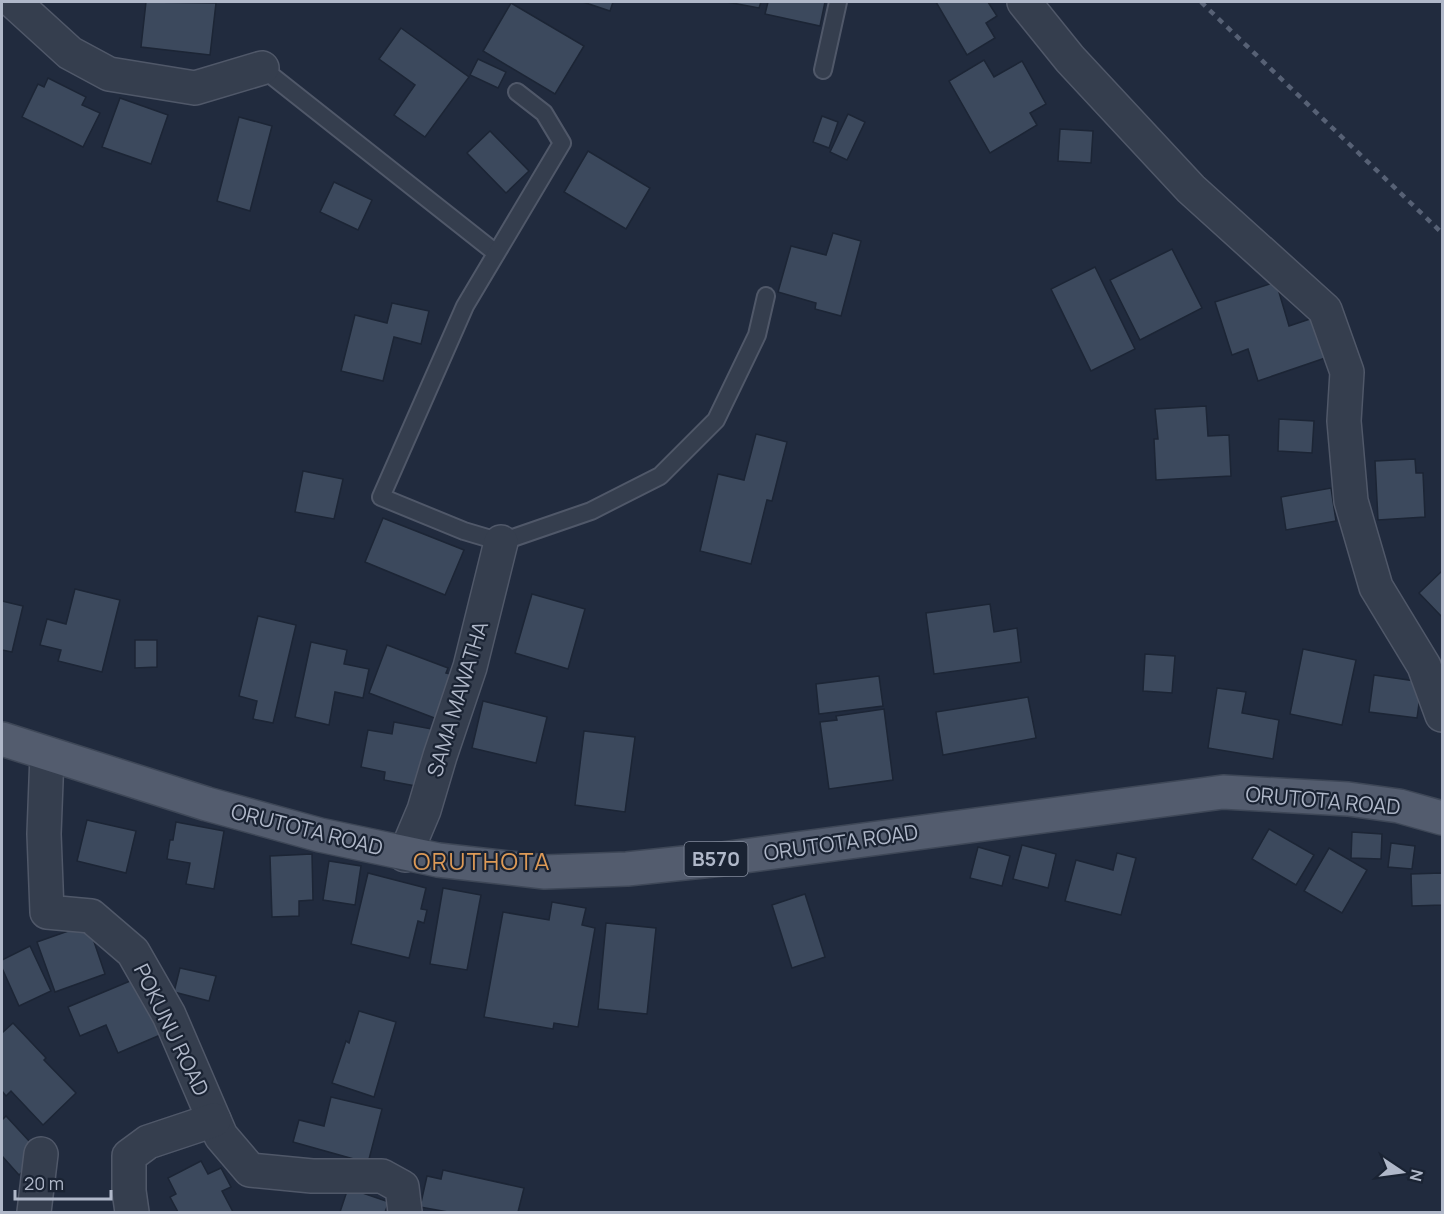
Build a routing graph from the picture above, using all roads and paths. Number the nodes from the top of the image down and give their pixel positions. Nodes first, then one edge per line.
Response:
1 (14, 2) edge
2 (838, 2) edge
3 (1024, 2) edge
4 (262, 68) joint
5 (823, 70) dead end
6 (517, 92) dead end
7 (496, 253) junction
8 (766, 296) dead end
9 (501, 542) junction
10 (1443, 715) edge
11 (2, 739) edge
12 (47, 755) junction
13 (1443, 818) edge
14 (405, 855) junction
15 (214, 1120) junction
16 (41, 1154) dead end
17 (34, 1212) edge
18 (132, 1212) edge
19 (405, 1212) edge

1 - 4 street
2 - 5 lane
3 - 10 street
4 - 7 lane
6 - 7 lane
7 - 9 lane
8 - 9 lane
9 - 14 street, SAMA MAWATHA
11 - 12 main road, ORUTOTA ROAD / B570
12 - 14 main road, ORUTOTA ROAD / B570
12 - 15 street, POKUNU ROAD
13 - 14 main road, ORUTOTA ROAD / B570
15 - 18 street
15 - 19 street, POKUNU ROAD
16 - 17 street

